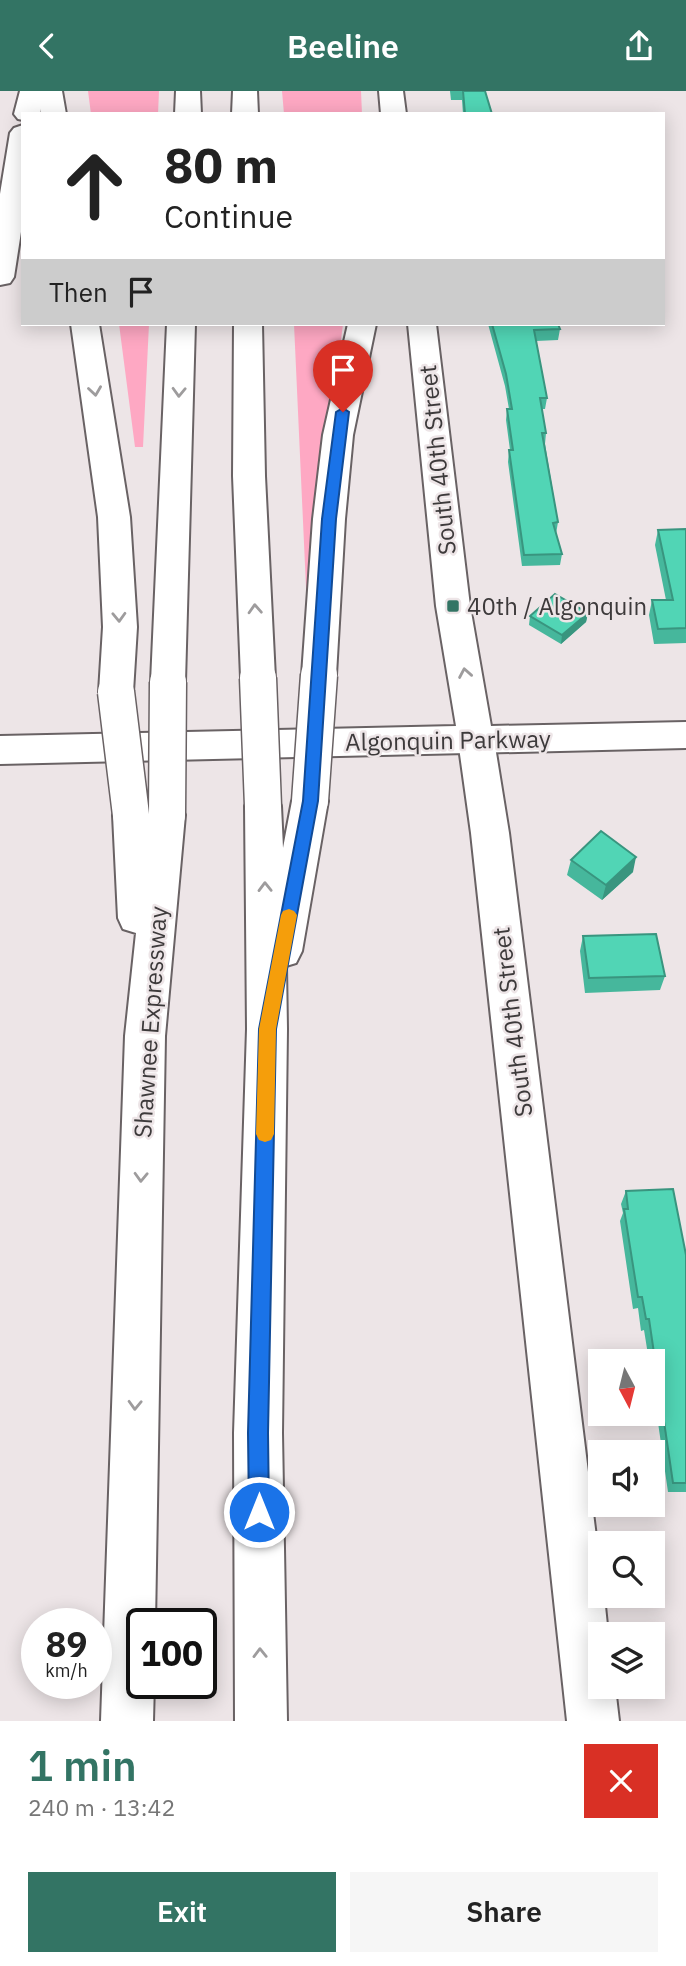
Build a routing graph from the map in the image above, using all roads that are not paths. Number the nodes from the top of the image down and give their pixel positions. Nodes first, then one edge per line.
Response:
1 (32, 91) edge
2 (51, 91) edge
3 (188, 91) edge
4 (245, 91) edge
5 (391, 91) edge
6 (27, 112) edge
7 (54, 112) edge
8 (188, 112) edge
9 (246, 112) edge
10 (394, 112) edge
11 (21, 146) edge
12 (0, 277) edge
13 (85, 326) edge
14 (181, 326) edge
15 (248, 326) edge
16 (362, 326) edge
17 (422, 326) edge
18 (686, 735) edge
19 (476, 740) junction
20 (0, 750) edge
21 (149, 815) junction
22 (267, 1029) junction
23 (127, 1721) edge
24 (261, 1721) edge
25 (593, 1721) edge

1 - 6 main road
2 - 7 main road
3 - 8 main road
4 - 9 main road
5 - 10 main road
11 - 12 main road
13 -> 21 main road, bridge
14 -> 21 main road, bridge
22 -> 15 main road, bridge
16 - 22 main road, bridge
19 -> 17 main road, South 40th Street
18 - 19 main road, Algonquin Parkway
19 - 20 main road, Algonquin Parkway
19 - 25 main road, South 40th Street
21 -> 23 main road, Shawnee Expressway
24 -> 22 main road

